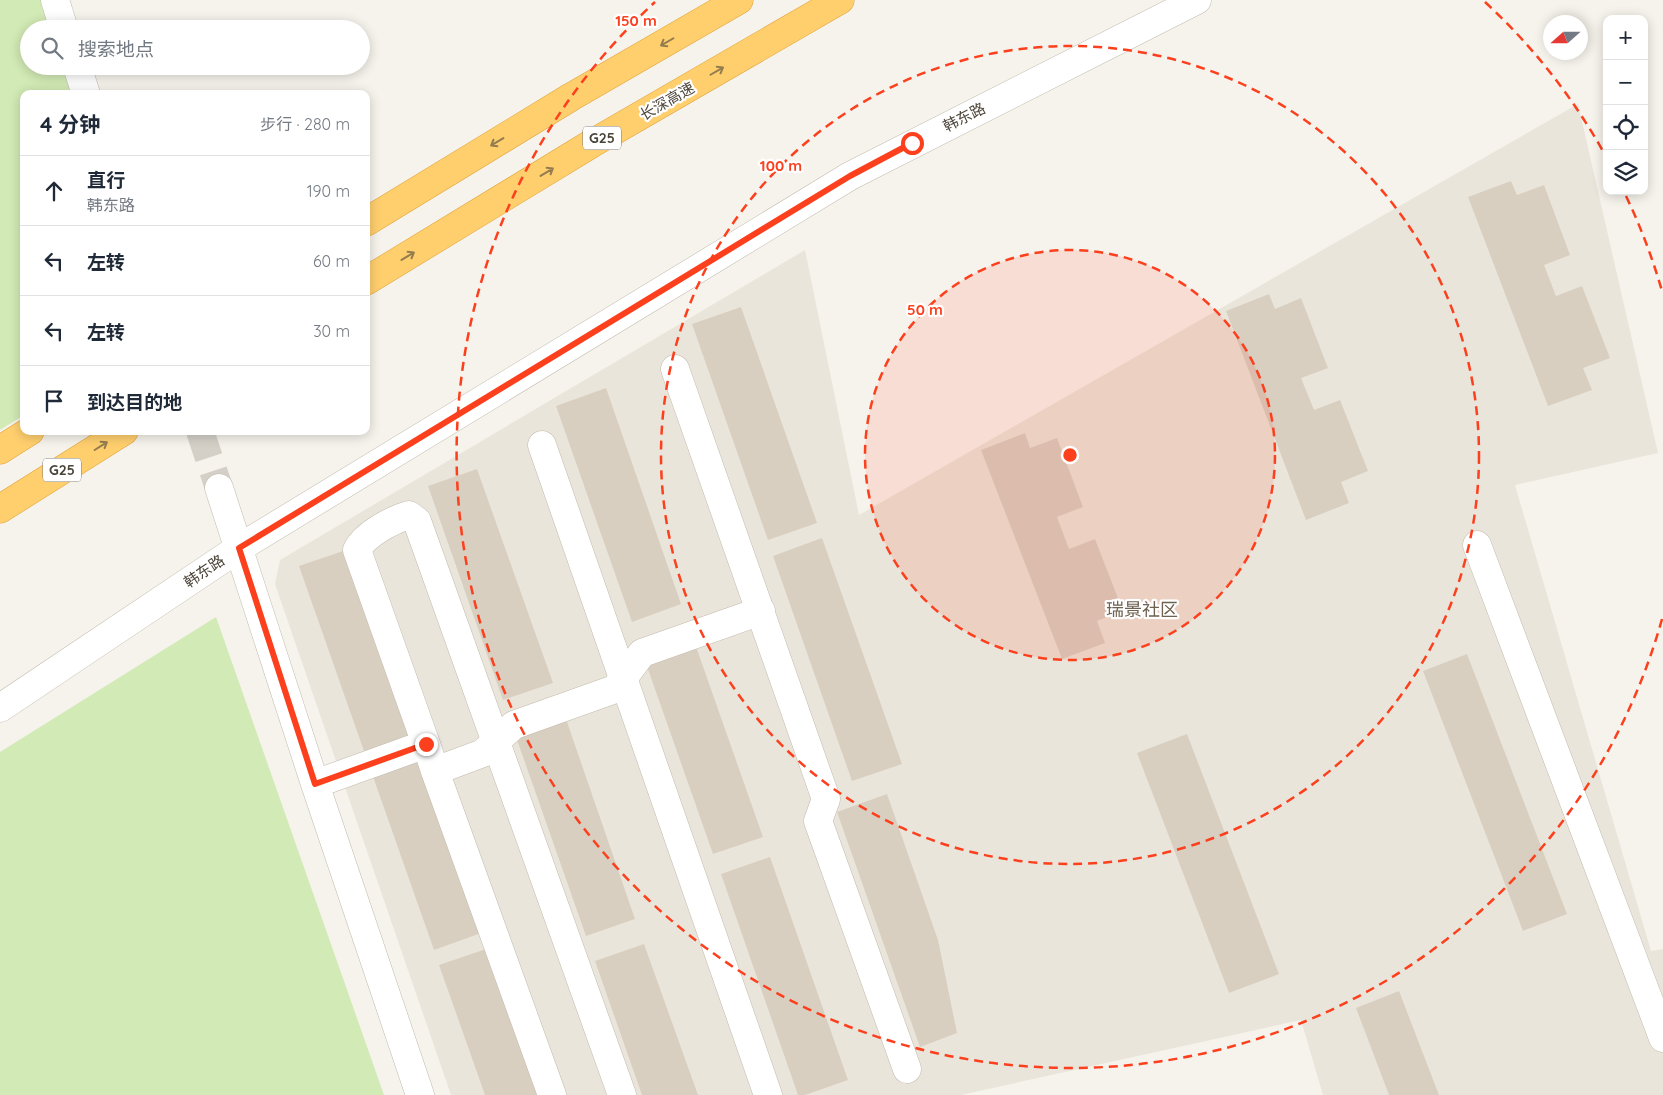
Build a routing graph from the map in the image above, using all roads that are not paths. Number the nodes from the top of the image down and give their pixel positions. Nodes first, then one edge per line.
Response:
1 (55, 0) edge
2 (740, 0) edge
3 (840, 0) edge
4 (1197, 0) edge
5 (61, 20) edge
6 (80, 75) edge
7 (85, 90) edge
8 (370, 220) edge
9 (370, 279) edge
10 (675, 369) dead end
11 (24, 435) edge
12 (118, 435) edge
13 (542, 446) dead end
14 (0, 450) edge
15 (218, 488) tunnel mouth
16 (0, 509) edge
17 (1477, 545) dead end
18 (239, 548) junction
19 (761, 611) junction
20 (624, 677) junction
21 (0, 708) edge
22 (495, 742) junction
23 (426, 744) junction
24 (435, 771) junction
25 (315, 784) junction
26 (1663, 1038) edge
27 (907, 1069) dead end
28 (420, 1095) edge
29 (552, 1095) edge
30 (622, 1095) edge
31 (768, 1095) edge

1 - 5 street
2 -> 8 highway
9 -> 3 highway, 长深高速 / G25
4 - 18 street, 韩东路
6 - 7 street
10 - 19 street
11 - 14 highway
16 -> 12 highway, G25
13 - 20 street
15 - 18 street
17 - 26 street
18 - 21 street, 韩东路
18 - 25 street
19 - 20 street
19 - 27 street
20 - 22 street
20 - 31 street
22 - 23 street
22 - 24 street
22 - 30 street
23 - 24 street
23 - 25 street
24 - 29 street
25 - 28 street

